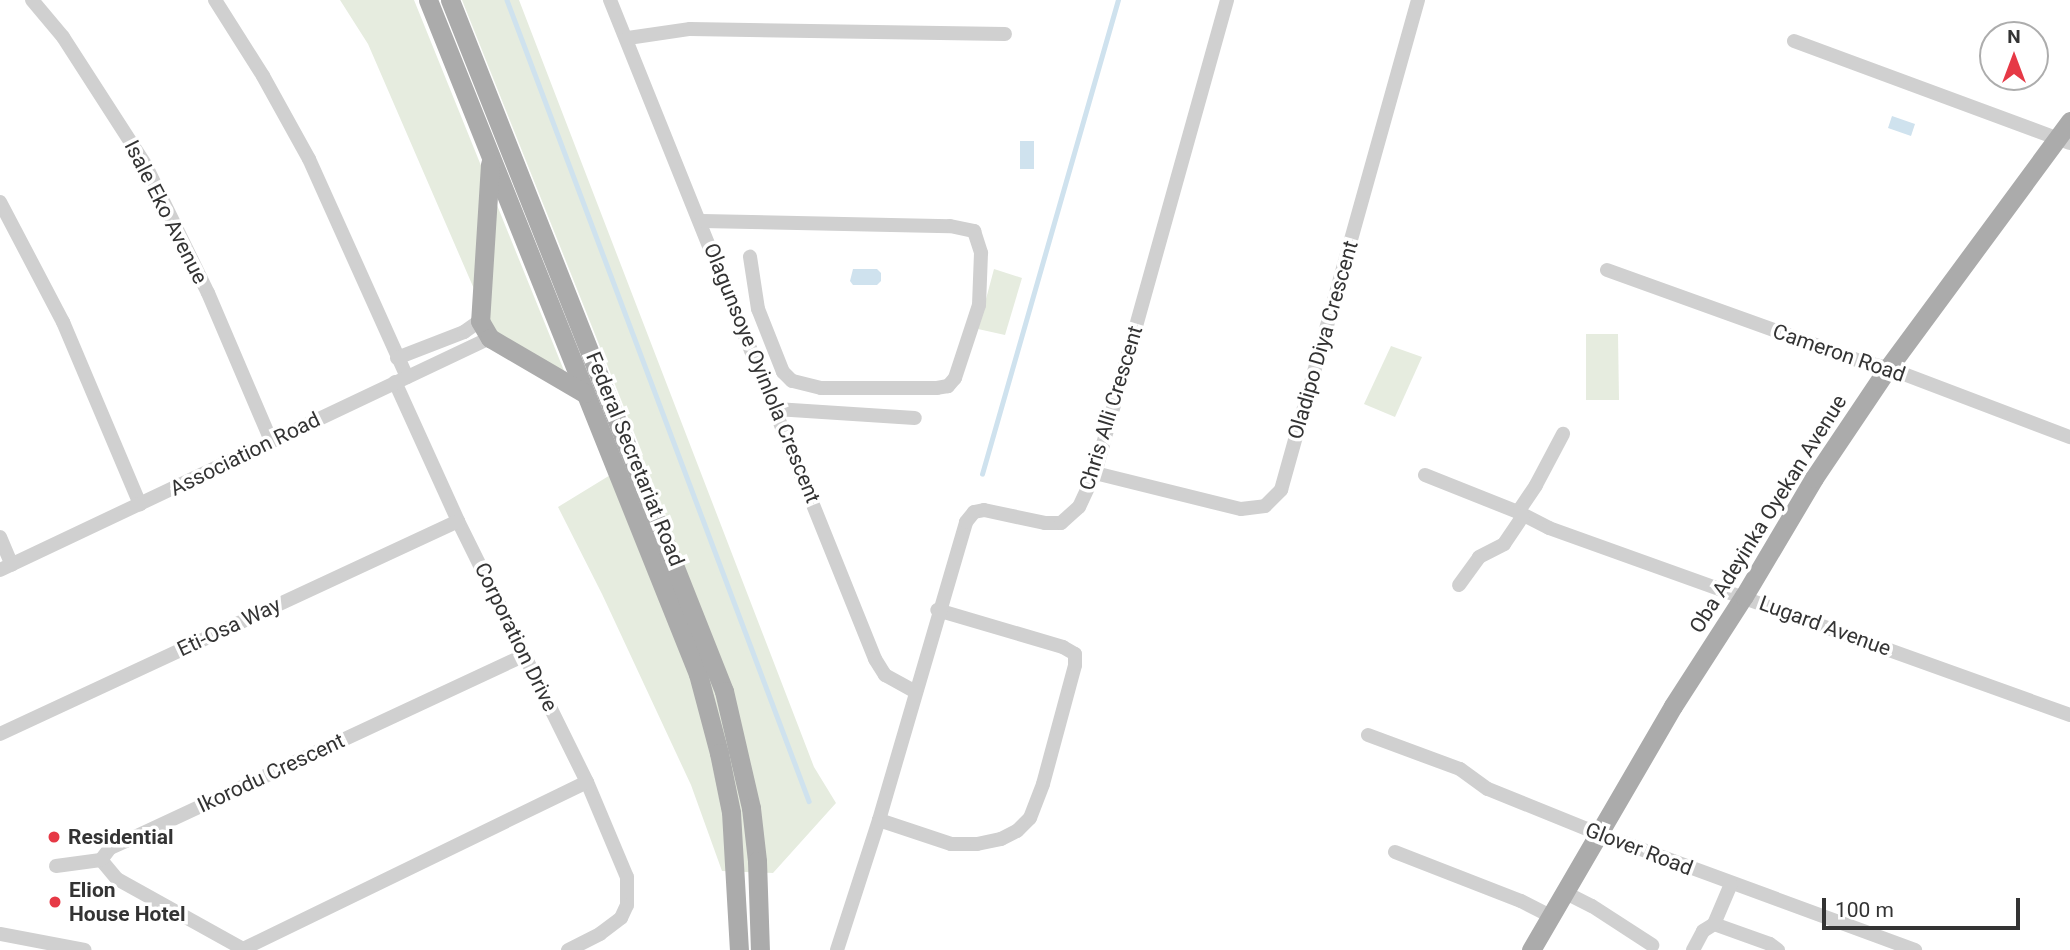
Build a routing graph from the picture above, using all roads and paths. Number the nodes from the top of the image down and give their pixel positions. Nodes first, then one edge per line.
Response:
1 (32, 0) edge
2 (215, 0) edge
3 (428, 0) edge
4 (450, 0) edge
5 (610, 0) edge
6 (1227, 0) edge
7 (1418, 0) edge
8 (1005, 34) dead end
9 (628, 38) junction
10 (1794, 41) dead end
11 (2070, 121) edge
12 (2063, 140) edge
13 (491, 159) junction
14 (0, 202) edge
15 (702, 221) junction
16 (750, 257) dead end
17 (1607, 270) dead end
18 (485, 329) junction
19 (397, 358) junction
20 (1888, 368) junction
21 (401, 379) junction
22 (584, 393) junction
23 (776, 409) junction
24 (915, 418) dead end
25 (1563, 434) dead end
26 (2070, 437) edge
27 (271, 441) junction
28 (1095, 473) junction
29 (1425, 475) dead end
30 (140, 504) junction
31 (1521, 514) junction
32 (458, 521) junction
33 (0, 537) edge
34 (6, 567) edge
35 (1459, 585) dead end
36 (1744, 596) junction
37 (937, 610) junction
38 (525, 655) junction
39 (916, 692) junction
40 (2070, 715) edge
41 (0, 734) edge
42 (1368, 735) dead end
43 (587, 782) junction
44 (879, 820) junction
45 (1597, 833) junction
46 (1395, 852) dead end
47 (102, 860) junction
48 (56, 866) dead end
49 (1731, 884) junction
50 (1564, 892) junction
51 (1550, 916) junction
52 (1714, 924) junction
53 (0, 934) edge
54 (1652, 945) dead end
55 (1891, 946) edge
56 (244, 949) edge
57 (85, 950) edge
58 (568, 950) edge
59 (739, 950) edge
60 (760, 950) edge
61 (837, 950) edge
62 (1531, 950) edge
63 (1693, 950) edge
64 (1778, 950) edge
65 (1915, 950) edge

1 - 27 street, Isale Eko Avenue
2 - 19 street, Corporation Drive
3 - 13 main road, Federal Secretariat Road
4 - 60 main road, Federal Secretariat Road
5 - 9 street, Olagunsoye Oyinlola Crescent
6 - 28 street, Chris Alli Crescent
7 - 28 street, Oladipo Diya Crescent
8 - 9 street
9 - 15 street, Olagunsoye Oyinlola Crescent
10 - 12 street
11 - 12 main road, Oba Adeyinka Oyekan Avenue
12 - 20 main road, Oba Adeyinka Oyekan Avenue
13 - 18 main road
13 - 22 main road, Federal Secretariat Road
14 - 30 street
15 - 16 street
15 - 23 street, Olagunsoye Oyinlola Crescent
17 - 20 street, Cameron Road
18 - 19 street
18 - 21 street, Association Road
18 - 22 main road
19 - 21 street, Corporation Drive
20 - 26 street, Cameron Road
20 - 36 main road, Oba Adeyinka Oyekan Avenue
21 - 27 street, Association Road
21 - 32 street, Corporation Drive
22 - 59 main road, Federal Secretariat Road
23 - 24 street
23 - 39 street, Olagunsoye Oyinlola Crescent
25 - 31 street
27 - 30 street, Association Road
28 - 37 street, Chris Alli Crescent
29 - 31 street, Lugard Avenue
30 - 34 street, Association Road
31 - 35 street
31 - 36 street, Lugard Avenue
32 - 38 street, Corporation Drive
32 - 41 street, Eti-Osa Way
33 - 34 street
36 - 40 street, Lugard Avenue
36 - 45 main road, Oba Adeyinka Oyekan Avenue
37 - 39 street, Chris Alli Crescent
37 - 44 street
38 - 43 street, Corporation Drive
38 - 47 street, Ikorodu Crescent
39 - 44 street, Chris Alli Crescent
42 - 45 street, Glover Road
43 - 56 street
43 - 58 street, Corporation Drive
44 - 61 street, Chris Alli Crescent
45 - 49 street, Glover Road
45 - 50 main road, Oba Adeyinka Oyekan Avenue
46 - 51 street
47 - 48 street
47 - 56 street
49 - 52 street
49 - 55 street, Glover Road
50 - 51 main road, Oba Adeyinka Oyekan Avenue
50 - 54 street
51 - 62 main road, Oba Adeyinka Oyekan Avenue
52 - 63 street
52 - 64 street
53 - 57 street
55 - 65 street, Glover Road

